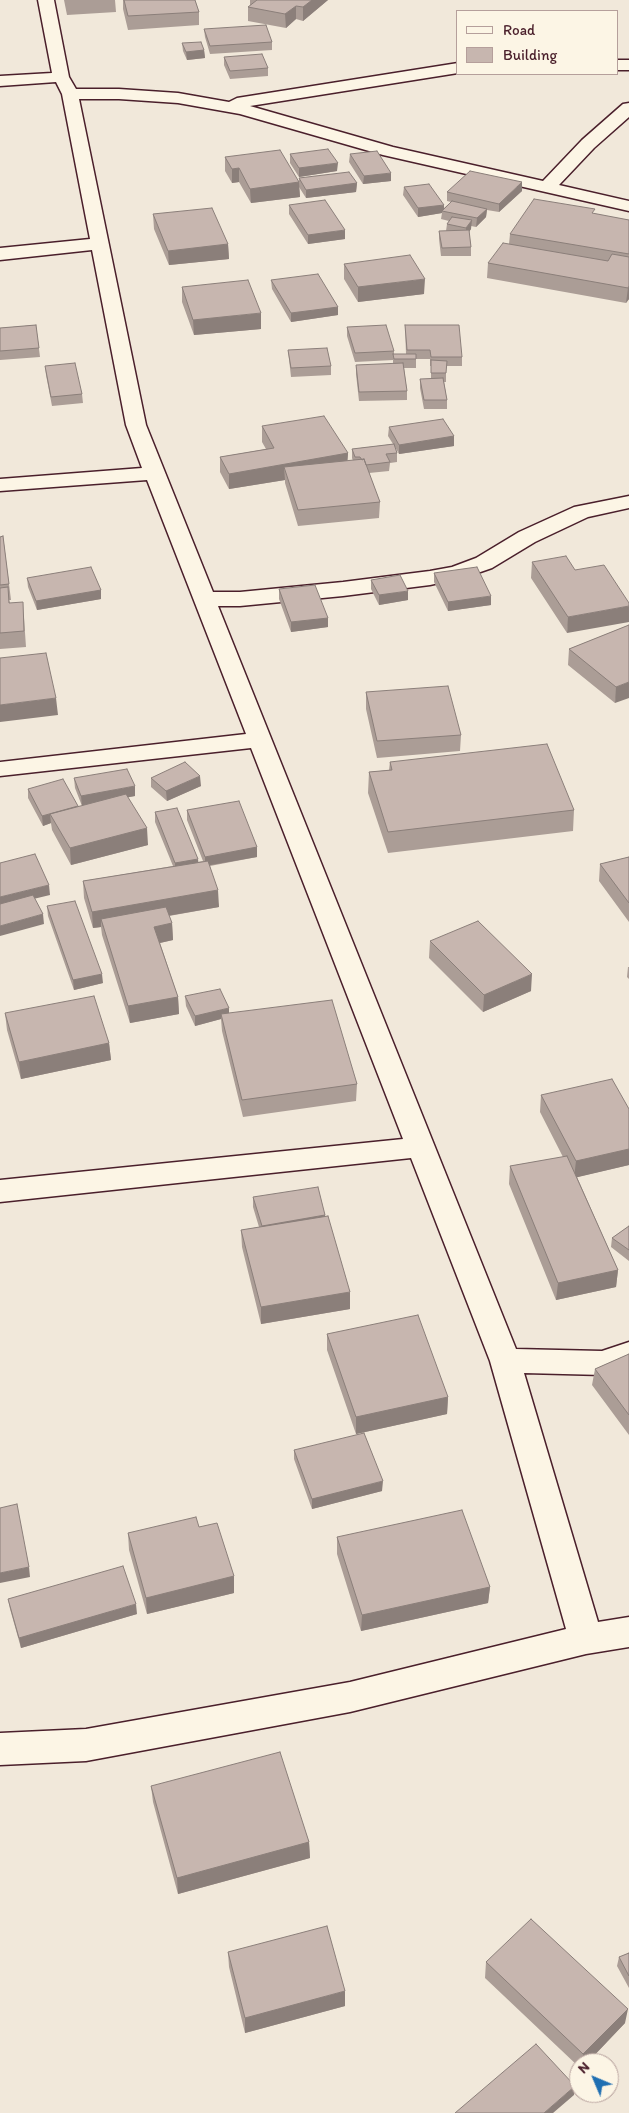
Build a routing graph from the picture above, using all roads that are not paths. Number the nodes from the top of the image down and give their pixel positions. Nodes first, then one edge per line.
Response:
1 (46, 0) edge
2 (456, 68) edge
3 (0, 81) edge
4 (65, 86) junction
5 (221, 105) junction
6 (629, 108) edge
7 (547, 187) junction
8 (629, 206) edge
9 (99, 244) junction
10 (0, 254) edge
11 (155, 473) junction
12 (0, 486) edge
13 (629, 502) edge
14 (205, 598) junction
15 (260, 740) junction
16 (0, 769) edge
17 (421, 1147) junction
18 (0, 1192) edge
19 (629, 1354) edge
20 (505, 1361) junction
21 (629, 1632) edge
22 (586, 1639) junction
23 (0, 1749) edge

1 - 4 street
2 - 5 street
3 - 4 street
4 - 5 street
4 - 9 street
5 - 7 street
6 - 7 street
7 - 8 street
9 - 10 street
9 - 11 street
11 - 12 street
11 - 14 street
13 - 14 street
14 - 15 street
15 - 16 street
15 - 17 street
17 - 18 street
17 - 20 street
19 - 20 street
20 - 22 street
21 - 22 street
22 - 23 street

